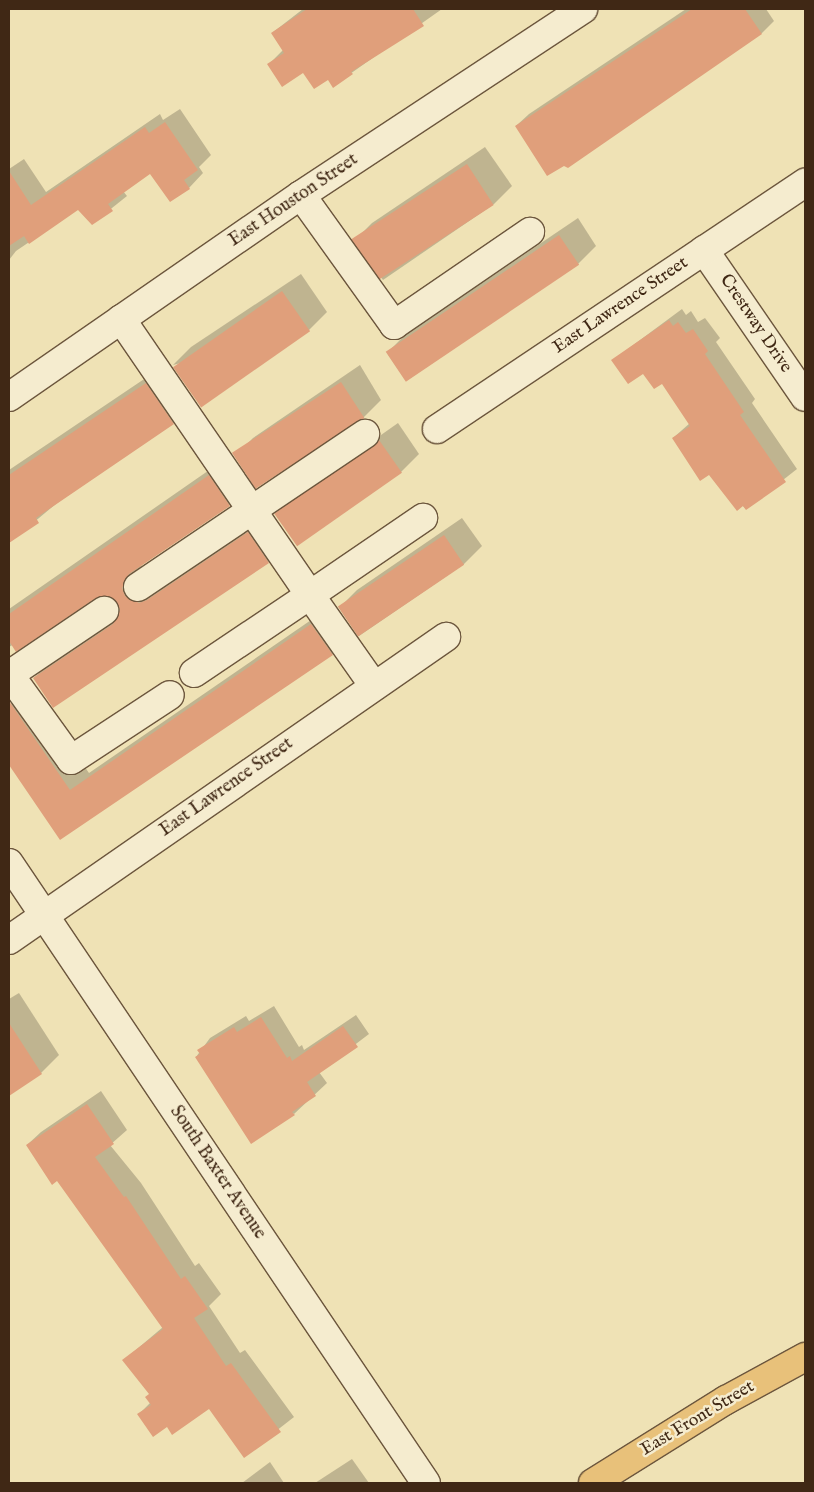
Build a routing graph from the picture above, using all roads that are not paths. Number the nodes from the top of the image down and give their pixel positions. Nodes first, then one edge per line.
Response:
1 (583, 9) edge
2 (805, 184) edge
3 (301, 195) junction
4 (530, 232) dead end
5 (704, 250) junction
6 (121, 319) junction
7 (9, 397) edge
8 (805, 398) edge
9 (437, 429) dead end
10 (365, 434) dead end
11 (251, 510) junction
12 (423, 518) dead end
13 (138, 587) dead end
14 (310, 595) junction
15 (104, 611) dead end
16 (446, 637) dead end
17 (194, 673) dead end
18 (9, 674) edge
19 (374, 686) junction
20 (170, 695) dead end
21 (9, 863) edge
22 (44, 915) junction
23 (9, 940) edge
24 (805, 1357) edge
25 (426, 1483) edge
26 (593, 1483) edge

1 - 3 street, East Houston Street
2 - 5 street, East Lawrence Street
3 - 4 street
3 - 6 street, East Houston Street
5 - 8 street, Crestway Drive
5 - 9 street, East Lawrence Street
6 - 7 street, East Houston Street
6 - 11 street
10 - 11 street
11 - 13 street
11 - 14 street
12 - 14 street
14 - 17 street
14 - 19 street
15 - 18 street
16 - 19 street, East Lawrence Street
18 - 20 street
19 - 22 street, East Lawrence Street
21 - 22 street, South Baxter Avenue
22 - 23 street, East Lawrence Street
22 - 25 street, South Baxter Avenue
24 - 26 main road, East Front Street

